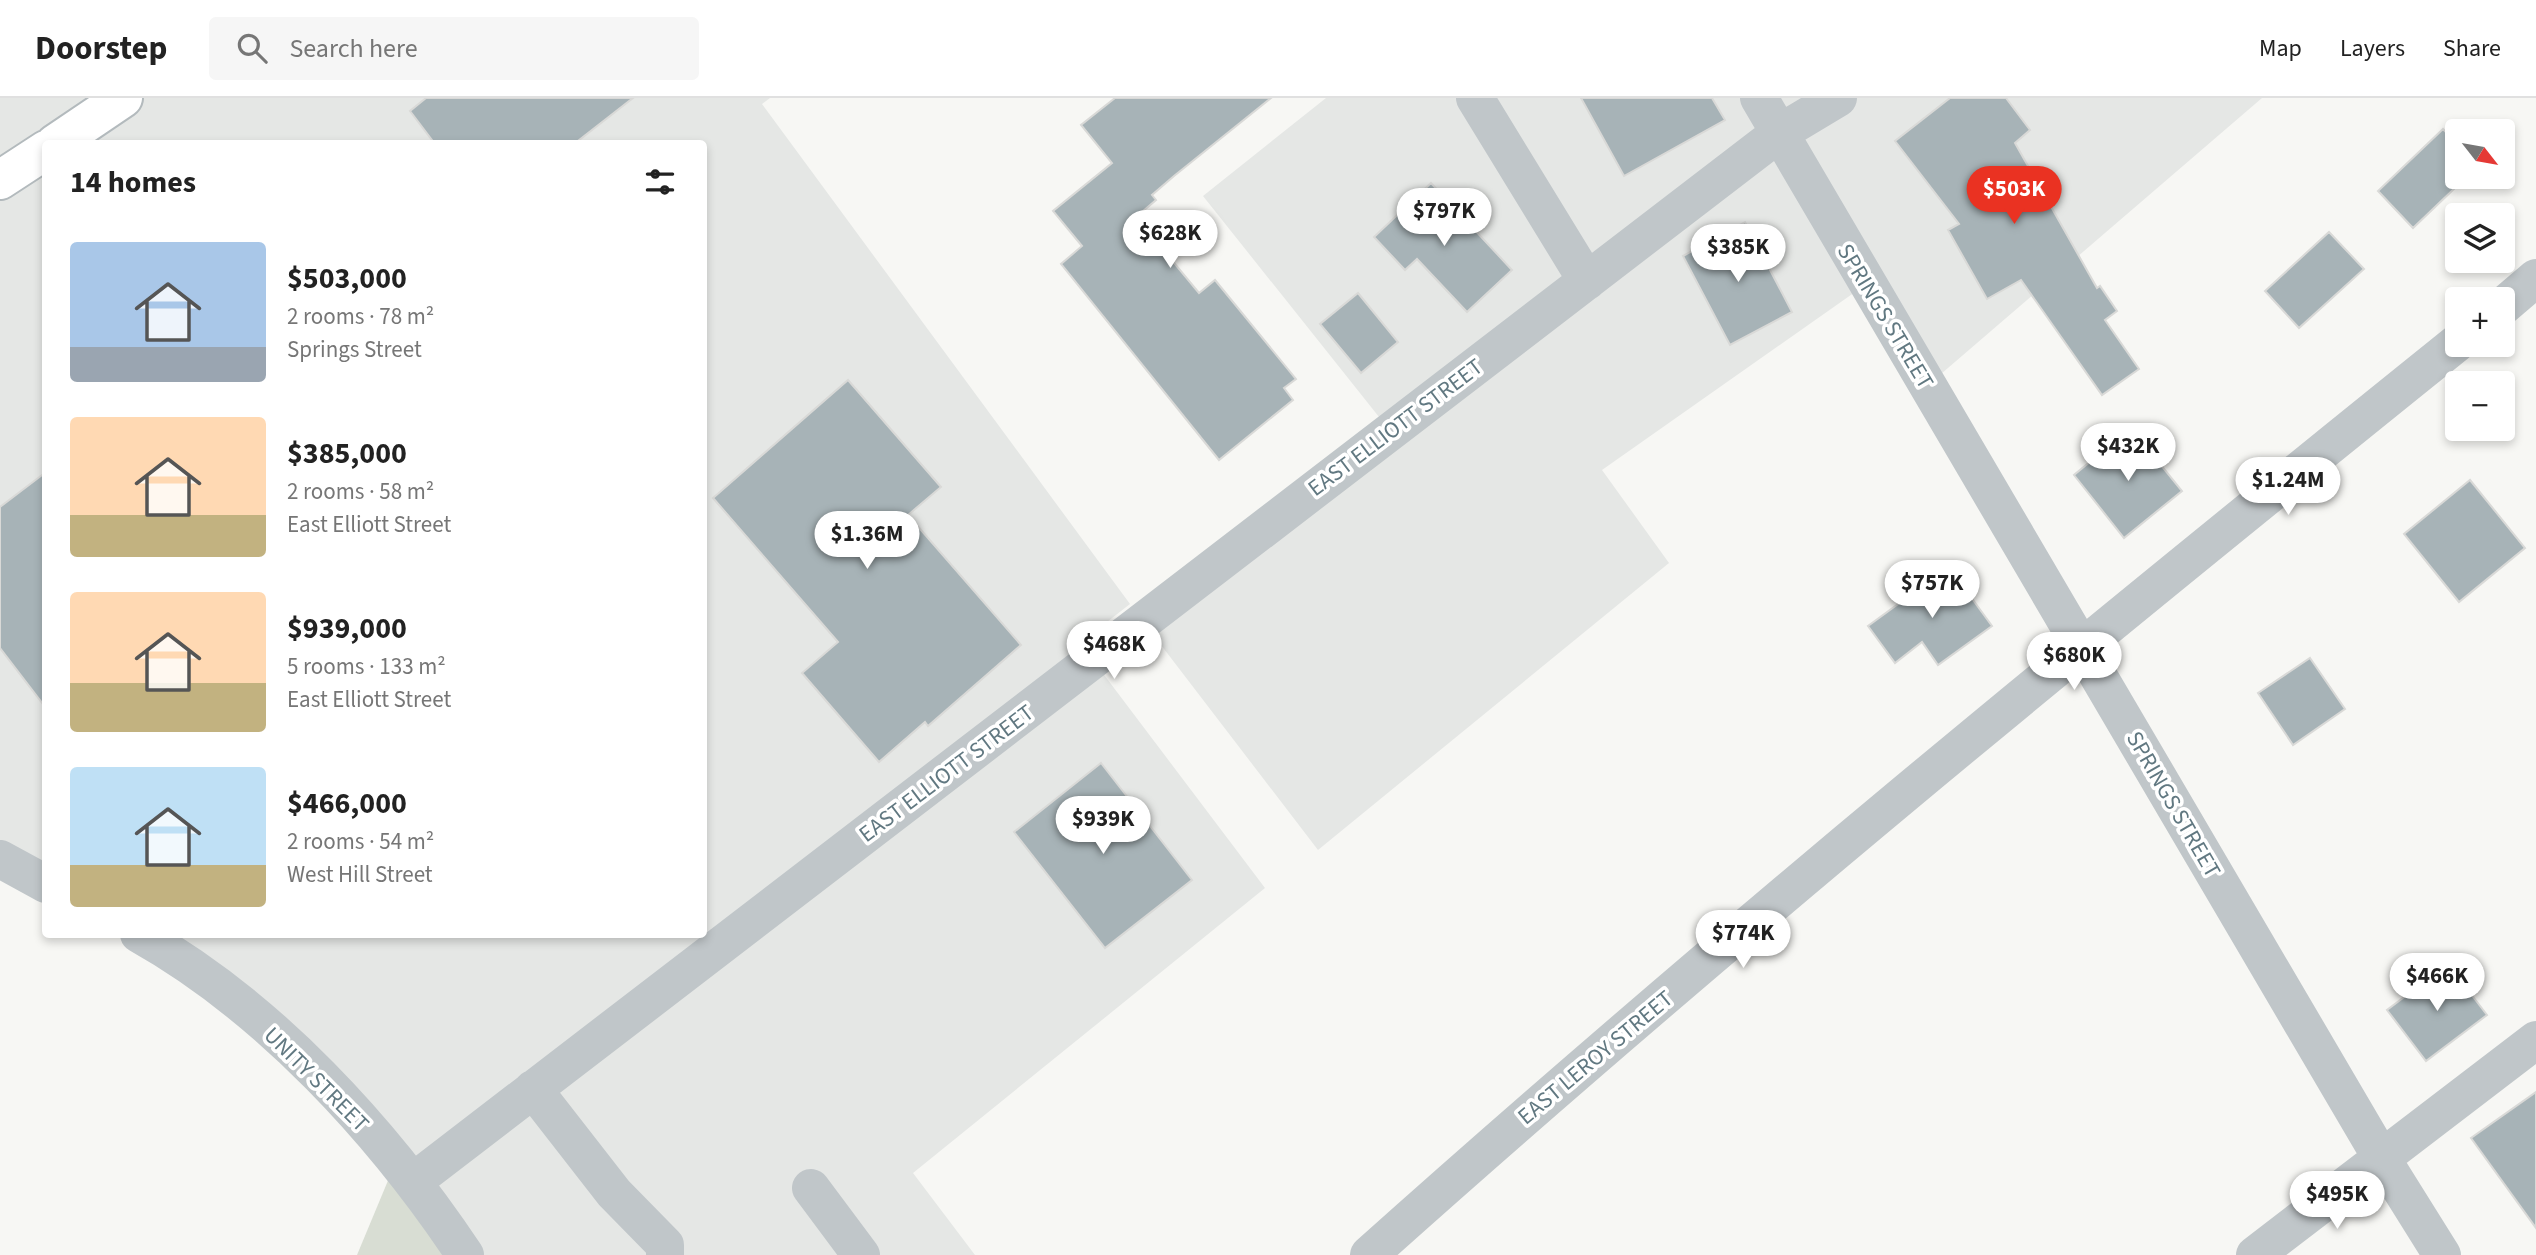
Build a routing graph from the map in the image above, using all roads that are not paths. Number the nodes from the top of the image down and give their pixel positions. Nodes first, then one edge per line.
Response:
1 (123, 98) edge
2 (1475, 98) edge
3 (1759, 98) edge
4 (1838, 98) edge
5 (1778, 134) junction
6 (61, 140) edge
7 (42, 153) edge
8 (0, 180) edge
9 (2536, 278) edge
10 (1587, 281) junction
11 (2515, 296) edge
12 (2445, 353) edge
13 (2081, 645) junction
14 (0, 859) edge
15 (42, 882) edge
16 (146, 938) edge
17 (2536, 1040) edge
18 (533, 1089) junction
19 (2382, 1159) junction
20 (414, 1181) junction
21 (811, 1188) dead end
22 (676, 1252) edge
23 (465, 1255) edge
24 (861, 1255) edge
25 (1369, 1255) edge
26 (2255, 1255) edge
27 (2442, 1255) edge

1 - 6 main road
2 - 10 street
3 - 5 street, SPRINGS STREET
4 - 5 street, EAST ELLIOTT STREET
5 - 10 street, EAST ELLIOTT STREET
5 - 13 street, SPRINGS STREET
7 - 8 main road
9 - 11 street
10 - 18 street, EAST ELLIOTT STREET
12 - 13 street, EAST LEROY STREET
13 - 19 street, SPRINGS STREET
13 - 25 street, EAST LEROY STREET
14 - 15 street
16 - 20 street, UNITY STREET
17 - 19 street
18 - 20 street, EAST ELLIOTT STREET
18 - 22 street
19 - 26 street
19 - 27 street, SPRINGS STREET
20 - 23 street, UNITY STREET
21 - 24 street

